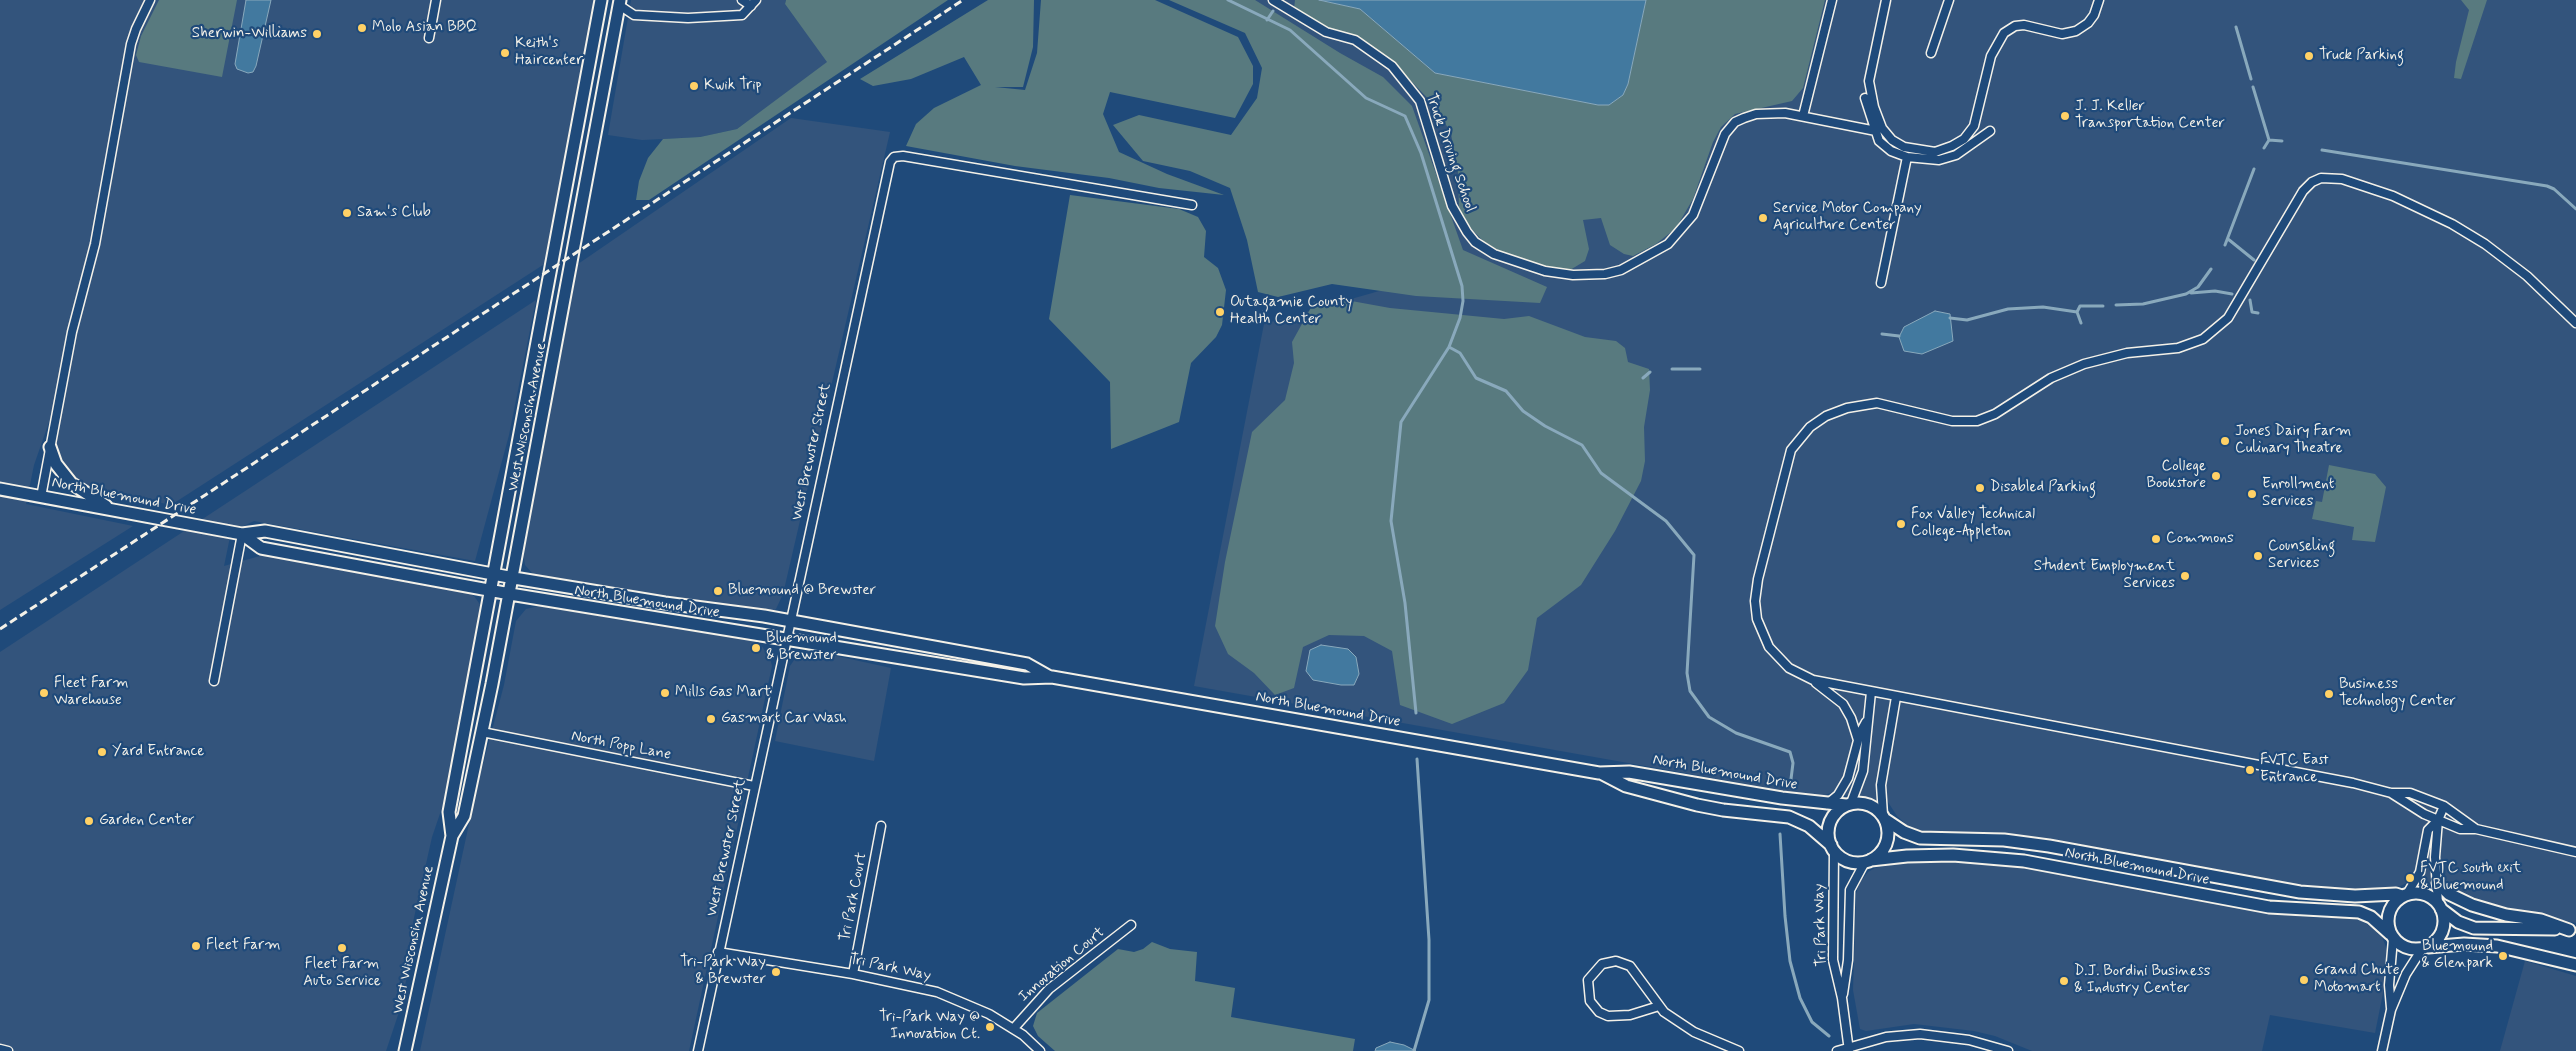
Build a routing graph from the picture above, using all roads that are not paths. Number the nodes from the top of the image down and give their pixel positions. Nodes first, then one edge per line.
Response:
1 (150, 0) edge
2 (436, 0) edge
3 (599, 0) edge
4 (742, 0) edge
5 (1272, 0) edge
6 (1838, 0) edge
7 (1886, 0) edge
8 (1949, 0) edge
9 (2099, 0) edge
10 (620, 3) edge
11 (754, 3) edge
12 (1831, 4) edge
13 (429, 38) dead end
14 (1931, 53) dead end
15 (1865, 98) dead end
16 (1803, 116) junction
17 (1876, 131) junction
18 (1990, 131) dead end
19 (1907, 157) junction
20 (1192, 205) dead end
21 (1881, 283) dead end
22 (2576, 323) edge
23 (50, 447) junction
24 (0, 489) edge
25 (42, 497) junction
26 (112, 509) junction
27 (242, 534) junction
28 (494, 574) junction
29 (514, 578) junction
30 (491, 591) junction
31 (510, 594) junction
32 (789, 621) junction
33 (786, 640) junction
34 (1052, 677) junction
35 (1813, 680) junction
36 (214, 681) dead end
37 (1871, 692) junction
38 (1896, 697) junction
39 (1867, 722) junction
40 (482, 732) junction
41 (1858, 742) junction
42 (1599, 773) junction
43 (754, 786) junction
44 (2391, 793) junction
45 (1827, 804) junction
46 (1848, 804) junction
47 (2444, 806) junction
48 (1884, 817) junction
49 (2438, 820) junction
50 (881, 826) dead end
51 (2476, 829) junction
52 (452, 836) junction
53 (1832, 848) junction
54 (2576, 852) edge
55 (1868, 861) junction
56 (2438, 883) junction
57 (2405, 895) junction
58 (2440, 907) junction
59 (1131, 925) dead end
60 (2573, 931) edge
61 (2392, 936) junction
62 (2425, 948) junction
63 (718, 952) junction
64 (2576, 965) edge
65 (853, 974) junction
66 (1842, 998) junction
67 (1658, 1006) junction
68 (2392, 1010) junction
69 (1014, 1028) junction
70 (0, 1049) edge
71 (1849, 1049) edge
72 (8, 1051) edge
73 (405, 1051) edge
74 (698, 1051) edge
75 (1040, 1051) edge
76 (1739, 1051) edge
77 (1837, 1051) edge
78 (2008, 1051) edge
79 (2382, 1051) edge

1 - 23 street
2 - 13 street
3 - 10 main road
3 - 28 main road, West Wisconsin Avenue
4 - 11 street
5 - 16 street, Truck Driving School
6 - 12 street
7 - 9 street
8 - 14 street
10 - 11 street
10 - 29 main road, West Wisconsin Avenue
12 - 16 street
15 - 17 street
16 - 17 street, Truck Driving School
17 - 19 street
18 - 19 street
19 - 21 street
20 - 32 street, West Brewster Street
22 - 35 street
23 - 25 street
23 - 26 main road
24 - 25 main road, North Bluemound Drive
25 - 26 main road, North Bluemound Drive
26 - 27 main road, North Bluemound Drive
27 - 28 main road, North Bluemound Drive
27 - 30 main road, North Bluemound Drive
27 - 36 street
28 - 29 main road, North Bluemound Drive
28 - 30 main road, West Wisconsin Avenue
29 - 31 main road, West Wisconsin Avenue
29 - 32 main road, North Bluemound Drive
30 - 31 main road, North Bluemound Drive
30 - 52 main road, West Wisconsin Avenue
31 - 33 main road, North Bluemound Drive
31 - 40 main road, West Wisconsin Avenue
32 - 33 street, West Brewster Street
32 - 34 main road, North Bluemound Drive
33 - 34 main road, North Bluemound Drive
33 - 43 street, West Brewster Street
34 - 42 main road, North Bluemound Drive
35 - 37 street
35 - 41 street
37 - 38 street
37 - 39 street
38 - 44 street
38 - 48 street
39 - 41 street
39 - 46 street
40 - 43 street, North Popp Lane
40 - 52 main road, West Wisconsin Avenue
41 - 45 street
42 - 45 main road, North Bluemound Drive
42 - 53 main road, North Bluemound Drive
43 - 63 street, West Brewster Street
44 - 47 street
44 - 49 street
45 - 46 main road, North Bluemound Drive
46 - 48 main road
46 - 53 main road
47 - 49 street
47 - 51 street
48 - 55 main road
48 - 57 main road, North Bluemound Drive
49 - 51 street
49 - 56 street
49 - 57 street
50 - 65 street, Tri Park Court
51 - 54 street
52 - 73 main road, West Wisconsin Avenue
53 - 55 main road
53 - 66 street, Tri Park Way
55 - 61 main road, North Bluemound Drive
55 - 66 street, Tri Park Way
56 - 58 street
56 - 60 main road
57 - 58 main road
57 - 61 main road
58 - 60 main road
58 - 62 main road
59 - 69 street, Innovation Court
61 - 62 main road
61 - 68 street
62 - 64 main road
62 - 68 street
63 - 65 street, Tri Park Way
63 - 74 street, West Brewster Street
65 - 69 street, Tri Park Way
66 - 71 street, Tri Park Way
67 - 67 street
67 - 76 street
68 - 79 street
69 - 75 street, Tri Park Way
70 - 72 street
71 - 77 street
71 - 78 street

